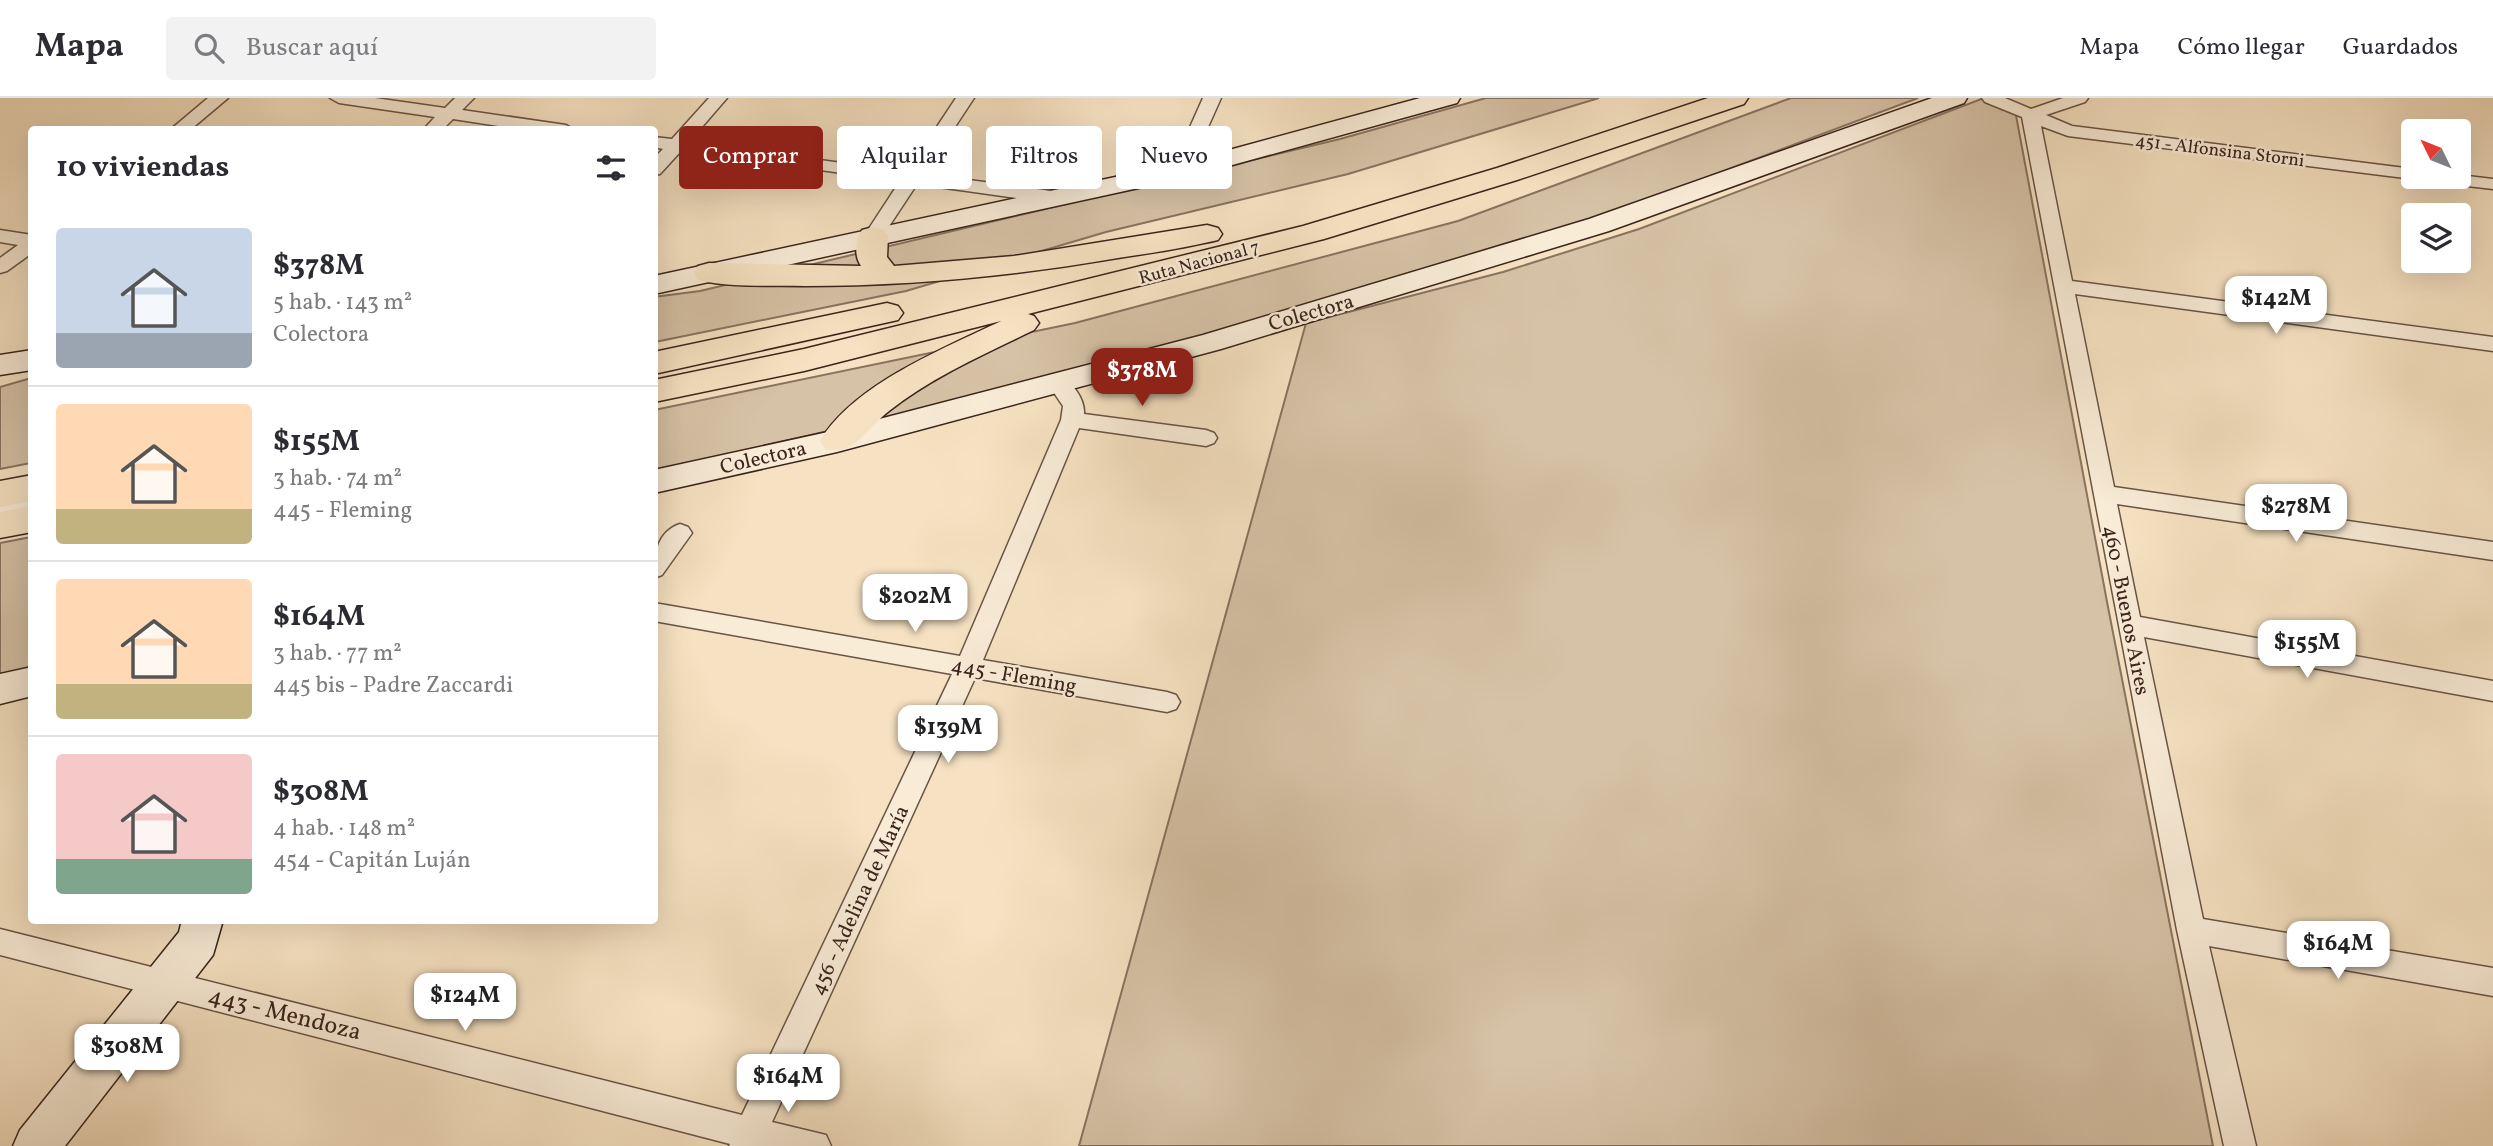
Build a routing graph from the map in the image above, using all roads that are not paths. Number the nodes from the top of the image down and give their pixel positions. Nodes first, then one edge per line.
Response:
1 (219, 98) edge
2 (338, 98) edge
3 (465, 98) edge
4 (718, 98) edge
5 (965, 98) edge
6 (1212, 98) edge
7 (1448, 98) edge
8 (1665, 98) edge
9 (1735, 98) edge
10 (1955, 98) edge
11 (1991, 98) edge
12 (2079, 98) edge
13 (449, 113) junction
14 (2030, 115) junction
15 (183, 126) edge
16 (435, 126) edge
17 (538, 126) edge
18 (947, 126) edge
19 (1200, 126) edge
20 (658, 143) edge
21 (677, 145) junction
22 (1232, 157) edge
23 (658, 166) edge
24 (837, 168) edge
25 (2401, 173) edge
26 (2471, 181) edge
27 (2493, 184) edge
28 (1116, 185) edge
29 (972, 187) edge
30 (905, 189) edge
31 (1059, 198) junction
32 (1207, 234) junction
33 (0, 236) edge
34 (873, 236) junction
35 (28, 241) edge
36 (28, 245) edge
37 (0, 267) edge
38 (709, 273) junction
39 (886, 275) junction
40 (1129, 280) junction
41 (658, 284) edge
42 (2064, 286) junction
43 (2493, 344) edge
44 (28, 361) edge
45 (658, 362) edge
46 (0, 365) edge
47 (1059, 384) junction
48 (658, 390) edge
49 (1072, 420) junction
50 (1206, 438) dead end
51 (837, 441) junction
52 (658, 481) edge
53 (2105, 494) junction
54 (11, 502) edge
55 (28, 516) edge
56 (680, 533) dead end
57 (2493, 551) edge
58 (658, 563) edge
59 (658, 613) edge
60 (2129, 625) junction
61 (968, 666) junction
62 (28, 682) edge
63 (0, 689) edge
64 (2493, 691) edge
65 (1167, 702) dead end
66 (208, 927) edge
67 (2191, 930) junction
68 (0, 942) edge
69 (166, 982) junction
70 (2493, 982) edge
71 (747, 1140) edge
72 (36, 1146) edge
73 (815, 1146) edge
74 (2240, 1146) edge

1 - 15 street
2 - 13 street
3 - 13 street
4 - 21 street
5 - 18 street
6 - 19 street
7 - 22 street
8 - 32 highway, Ruta Nacional 7
9 - 40 highway, Ruta Nacional 7
10 - 47 street, Colectora
11 - 14 street
12 - 14 street
13 - 16 street
13 - 17 street
14 - 25 street, 451 - Alfonsina Storni
14 - 42 street, 460 - Buenos Aires
20 - 21 street
21 - 23 street
21 - 24 street
26 - 27 street
28 - 31 street
29 - 31 street
30 - 34 street
31 - 34 street
32 - 39 highway
32 - 45 highway, Ruta Nacional 7
33 - 35 street
34 - 38 street
34 - 39 highway
36 - 37 street
38 - 39 highway
38 - 41 street
40 - 48 highway, Ruta Nacional 7
40 - 51 highway
42 - 43 street
42 - 53 street, 460 - Buenos Aires
44 - 46 street
47 - 49 street
47 - 51 street, Colectora
49 - 50 street
49 - 61 street, 456 - Adelina de María
51 - 52 street, Colectora
53 - 57 street
53 - 60 street, 460 - Buenos Aires
54 - 55 highway
56 - 58 street
59 - 61 street, 445 - Fleming
60 - 64 street
60 - 67 street, 460 - Buenos Aires
61 - 65 street, 445 - Fleming
61 - 71 street, 456 - Adelina de María
62 - 63 street
66 - 69 street
67 - 70 street
67 - 74 street, 460 - Buenos Aires
68 - 69 street, 443 - Mendoza
69 - 71 street, 443 - Mendoza
69 - 72 street
71 - 73 street, 443 - Mendoza

